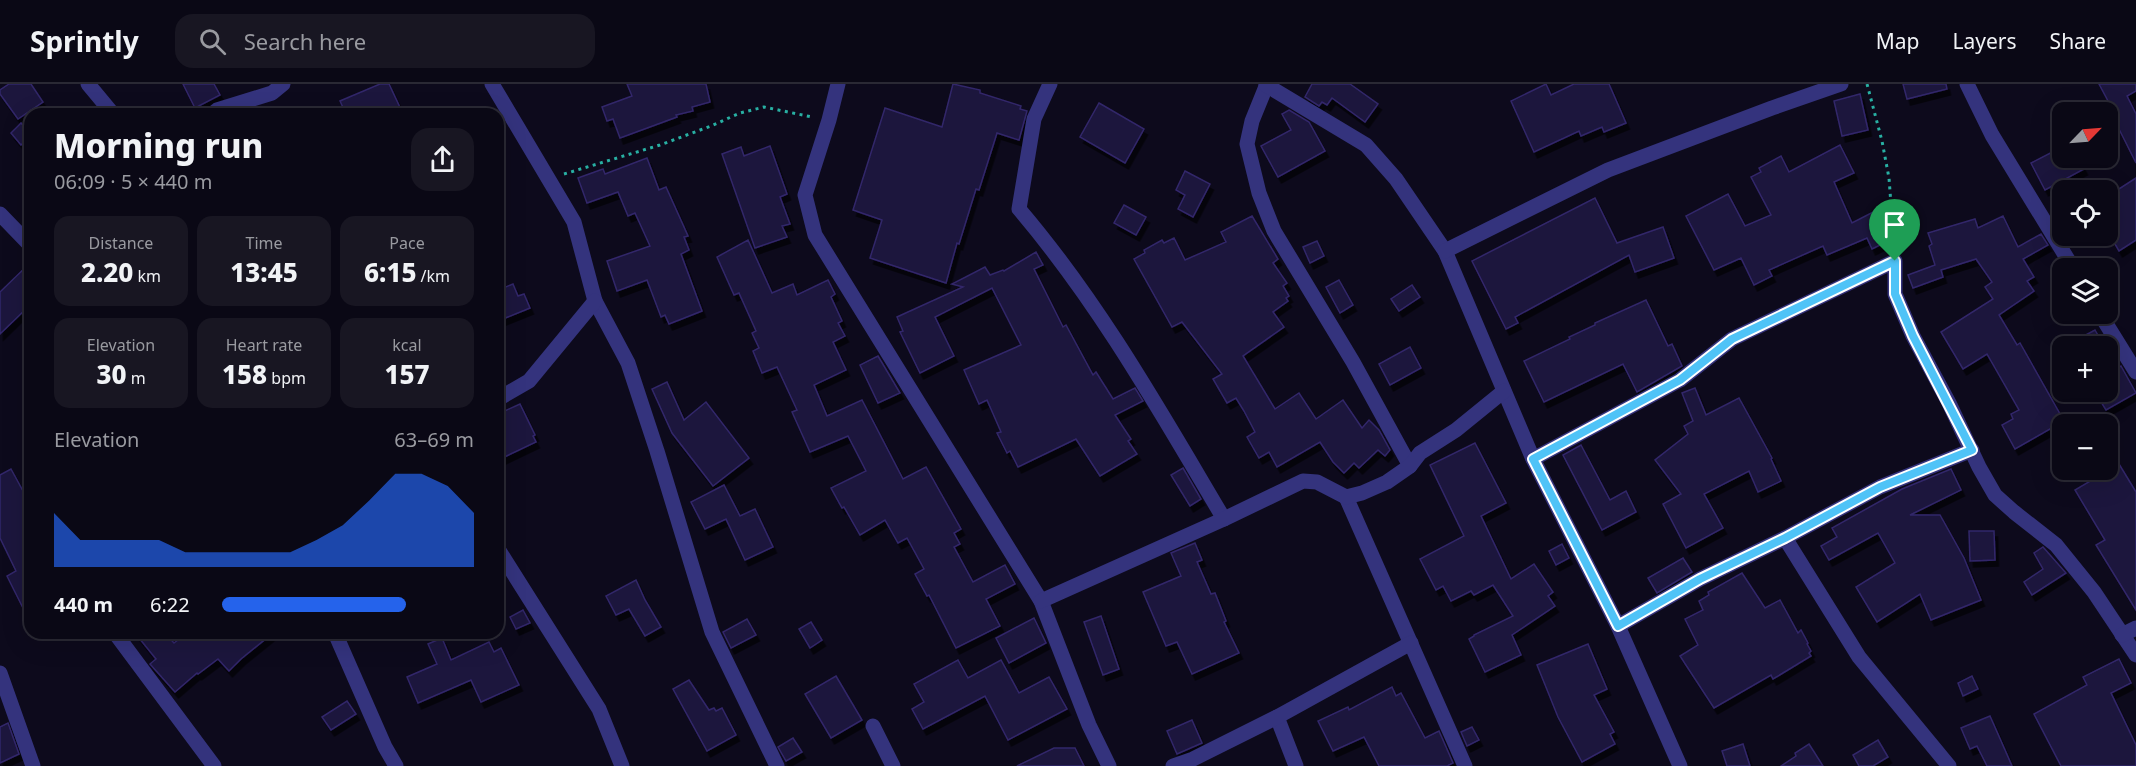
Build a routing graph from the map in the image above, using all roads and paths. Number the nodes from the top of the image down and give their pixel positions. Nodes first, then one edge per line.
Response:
1 (88, 84) edge
2 (283, 84) edge
3 (492, 84) edge
4 (838, 84) edge
5 (1050, 84) edge
6 (1267, 84) edge
7 (1841, 84) edge
8 (1867, 84) edge
9 (1968, 84) edge
10 (108, 108) edge
11 (223, 108) edge
12 (829, 120) junction
13 (548, 179) junction
14 (0, 214) edge
15 (24, 239) edge
16 (1445, 251) junction
17 (2067, 258) edge
18 (1895, 261) junction
19 (595, 301) junction
20 (2106, 324) edge
21 (2136, 372) edge
22 (1504, 392) junction
23 (504, 396) edge
24 (1972, 450) junction
25 (1533, 459) junction
26 (1410, 466) junction
27 (1346, 496) junction
28 (1224, 519) junction
29 (1785, 538) junction
30 (504, 559) edge
31 (1041, 601) junction
32 (1618, 626) junction
33 (2129, 631) edge
34 (119, 639) edge
35 (337, 639) edge
36 (1411, 643) junction
37 (2136, 655) edge
38 (0, 673) edge
39 (1277, 717) junction
40 (873, 726) dead end
41 (33, 766) edge
42 (214, 766) edge
43 (396, 766) edge
44 (622, 766) edge
45 (777, 766) edge
46 (893, 766) edge
47 (1109, 766) edge
48 (1173, 766) edge
49 (1296, 766) edge
50 (1465, 766) edge
51 (1680, 766) edge
52 (1949, 766) edge

1 - 10 street
2 - 11 street
3 - 13 street
4 - 12 street
5 - 28 street
6 - 16 street
6 - 26 street
7 - 16 street
8 - 18 path
9 - 17 street
12 - 13 path
12 - 31 street
13 - 19 street
14 - 15 street
16 - 22 street
18 - 24 street
18 - 25 street
19 - 23 street
19 - 45 street
20 - 21 street
22 - 25 street
22 - 26 street
24 - 29 street
24 - 33 street
25 - 32 street
26 - 27 street
27 - 28 street
27 - 36 street
28 - 31 street
29 - 32 street
29 - 52 street
30 - 44 street
31 - 47 street
32 - 51 street
33 - 37 street
34 - 42 street
35 - 43 street
36 - 39 street
36 - 50 street
38 - 41 street
39 - 48 street
39 - 49 street
40 - 46 street

